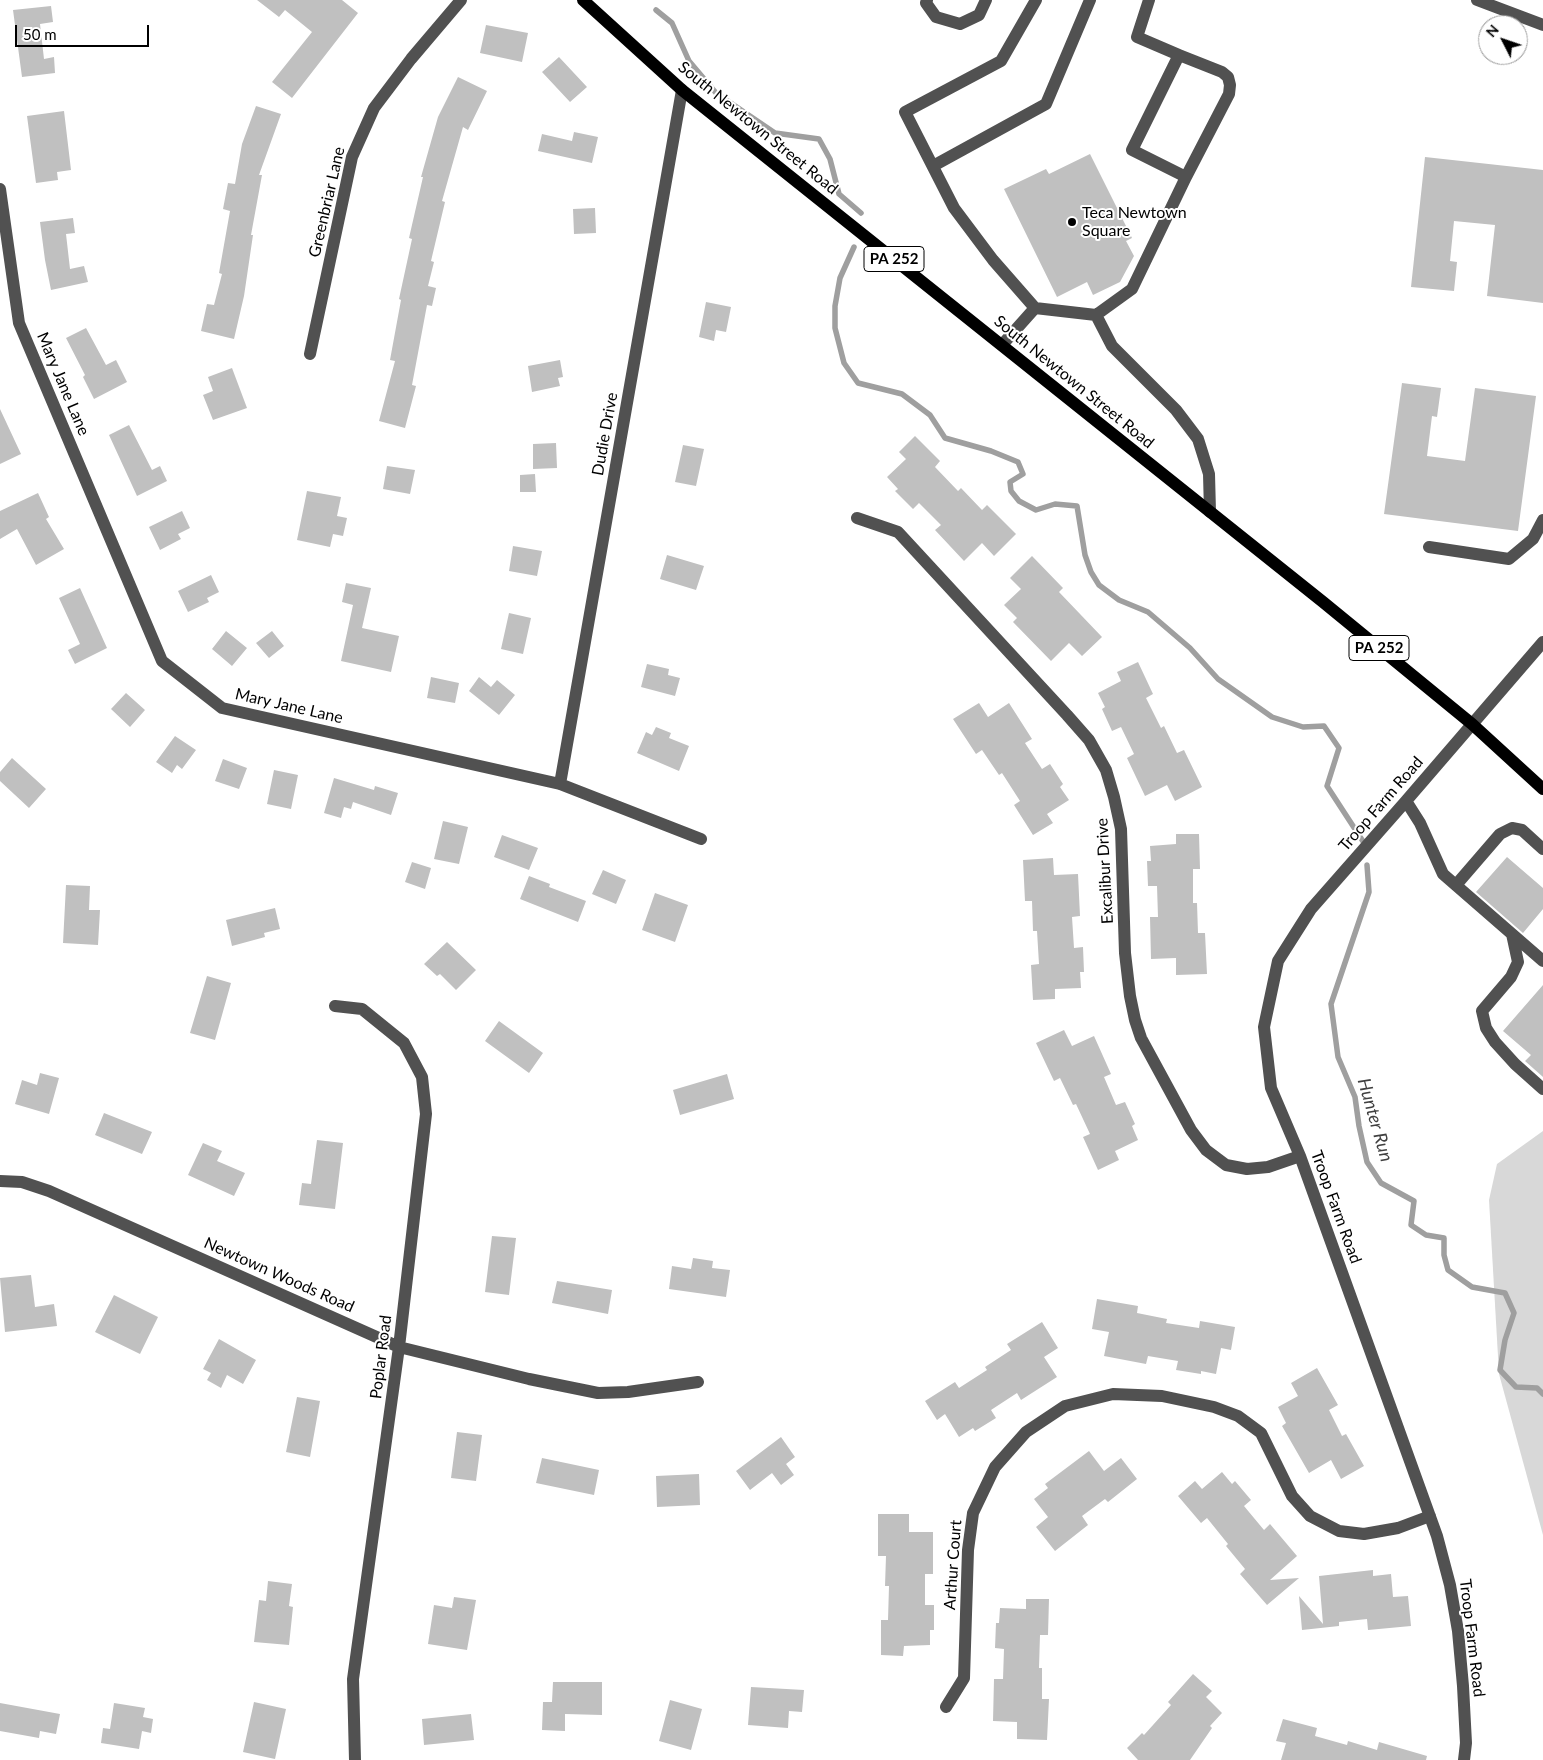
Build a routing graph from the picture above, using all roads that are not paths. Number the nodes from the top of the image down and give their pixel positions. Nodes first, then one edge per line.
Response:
1 (461, 0) edge
2 (583, 0) edge
3 (927, 0) edge
4 (986, 0) edge
5 (1036, 0) edge
6 (1090, 0) edge
7 (1149, 0) edge
8 (1477, 0) edge
9 (1543, 25) edge
10 (1180, 55) junction
11 (682, 90) junction
12 (933, 166) junction
13 (1186, 177) junction
14 (0, 189) edge
15 (1035, 308) junction
16 (1096, 315) junction
17 (1002, 345) junction
18 (310, 354) dead end
19 (1210, 512) junction
20 (857, 518) dead end
21 (1543, 520) edge
22 (1429, 547) dead end
23 (1543, 642) edge
24 (1472, 724) junction
25 (560, 784) junction
26 (1543, 789) edge
27 (1406, 801) junction
28 (701, 839) dead end
29 (1543, 849) edge
30 (1456, 886) junction
31 (1512, 934) junction
32 (1543, 961) edge
33 (335, 1006) dead end
34 (1543, 1090) edge
35 (1300, 1156) junction
36 (0, 1181) edge
37 (399, 1347) junction
38 (698, 1382) dead end
39 (1430, 1516) junction
40 (946, 1707) dead end
41 (354, 1760) edge
42 (1464, 1760) edge

1 - 18 street, Greenbriar Lane
2 - 11 main road, South Newtown Street Road / PA 252
3 - 4 street
5 - 12 street
6 - 12 street
7 - 10 street
8 - 9 street
10 - 13 street
10 - 13 street
11 - 17 main road, South Newtown Street Road / PA 252
11 - 25 street, Dudie Drive
12 - 15 street
13 - 16 street
14 - 25 street, Mary Jane Lane
15 - 16 street
15 - 17 street
16 - 19 street
17 - 19 main road, South Newtown Street Road / PA 252
19 - 24 main road, South Newtown Street Road / PA 252
20 - 35 street, Excalibur Drive
21 - 22 street
23 - 24 street, Troop Farm Road
24 - 26 main road, South Newtown Street Road / PA 252
24 - 27 street, Troop Farm Road
25 - 28 street, Mary Jane Lane
27 - 30 street
27 - 35 street, Troop Farm Road
29 - 30 street
30 - 31 street
31 - 32 street
31 - 34 street
33 - 37 street, Poplar Road
35 - 39 street, Troop Farm Road
36 - 37 street, Newtown Woods Road
37 - 38 street, Newtown Woods Road
37 - 41 street, Poplar Road
39 - 40 street, Arthur Court
39 - 42 street, Troop Farm Road

